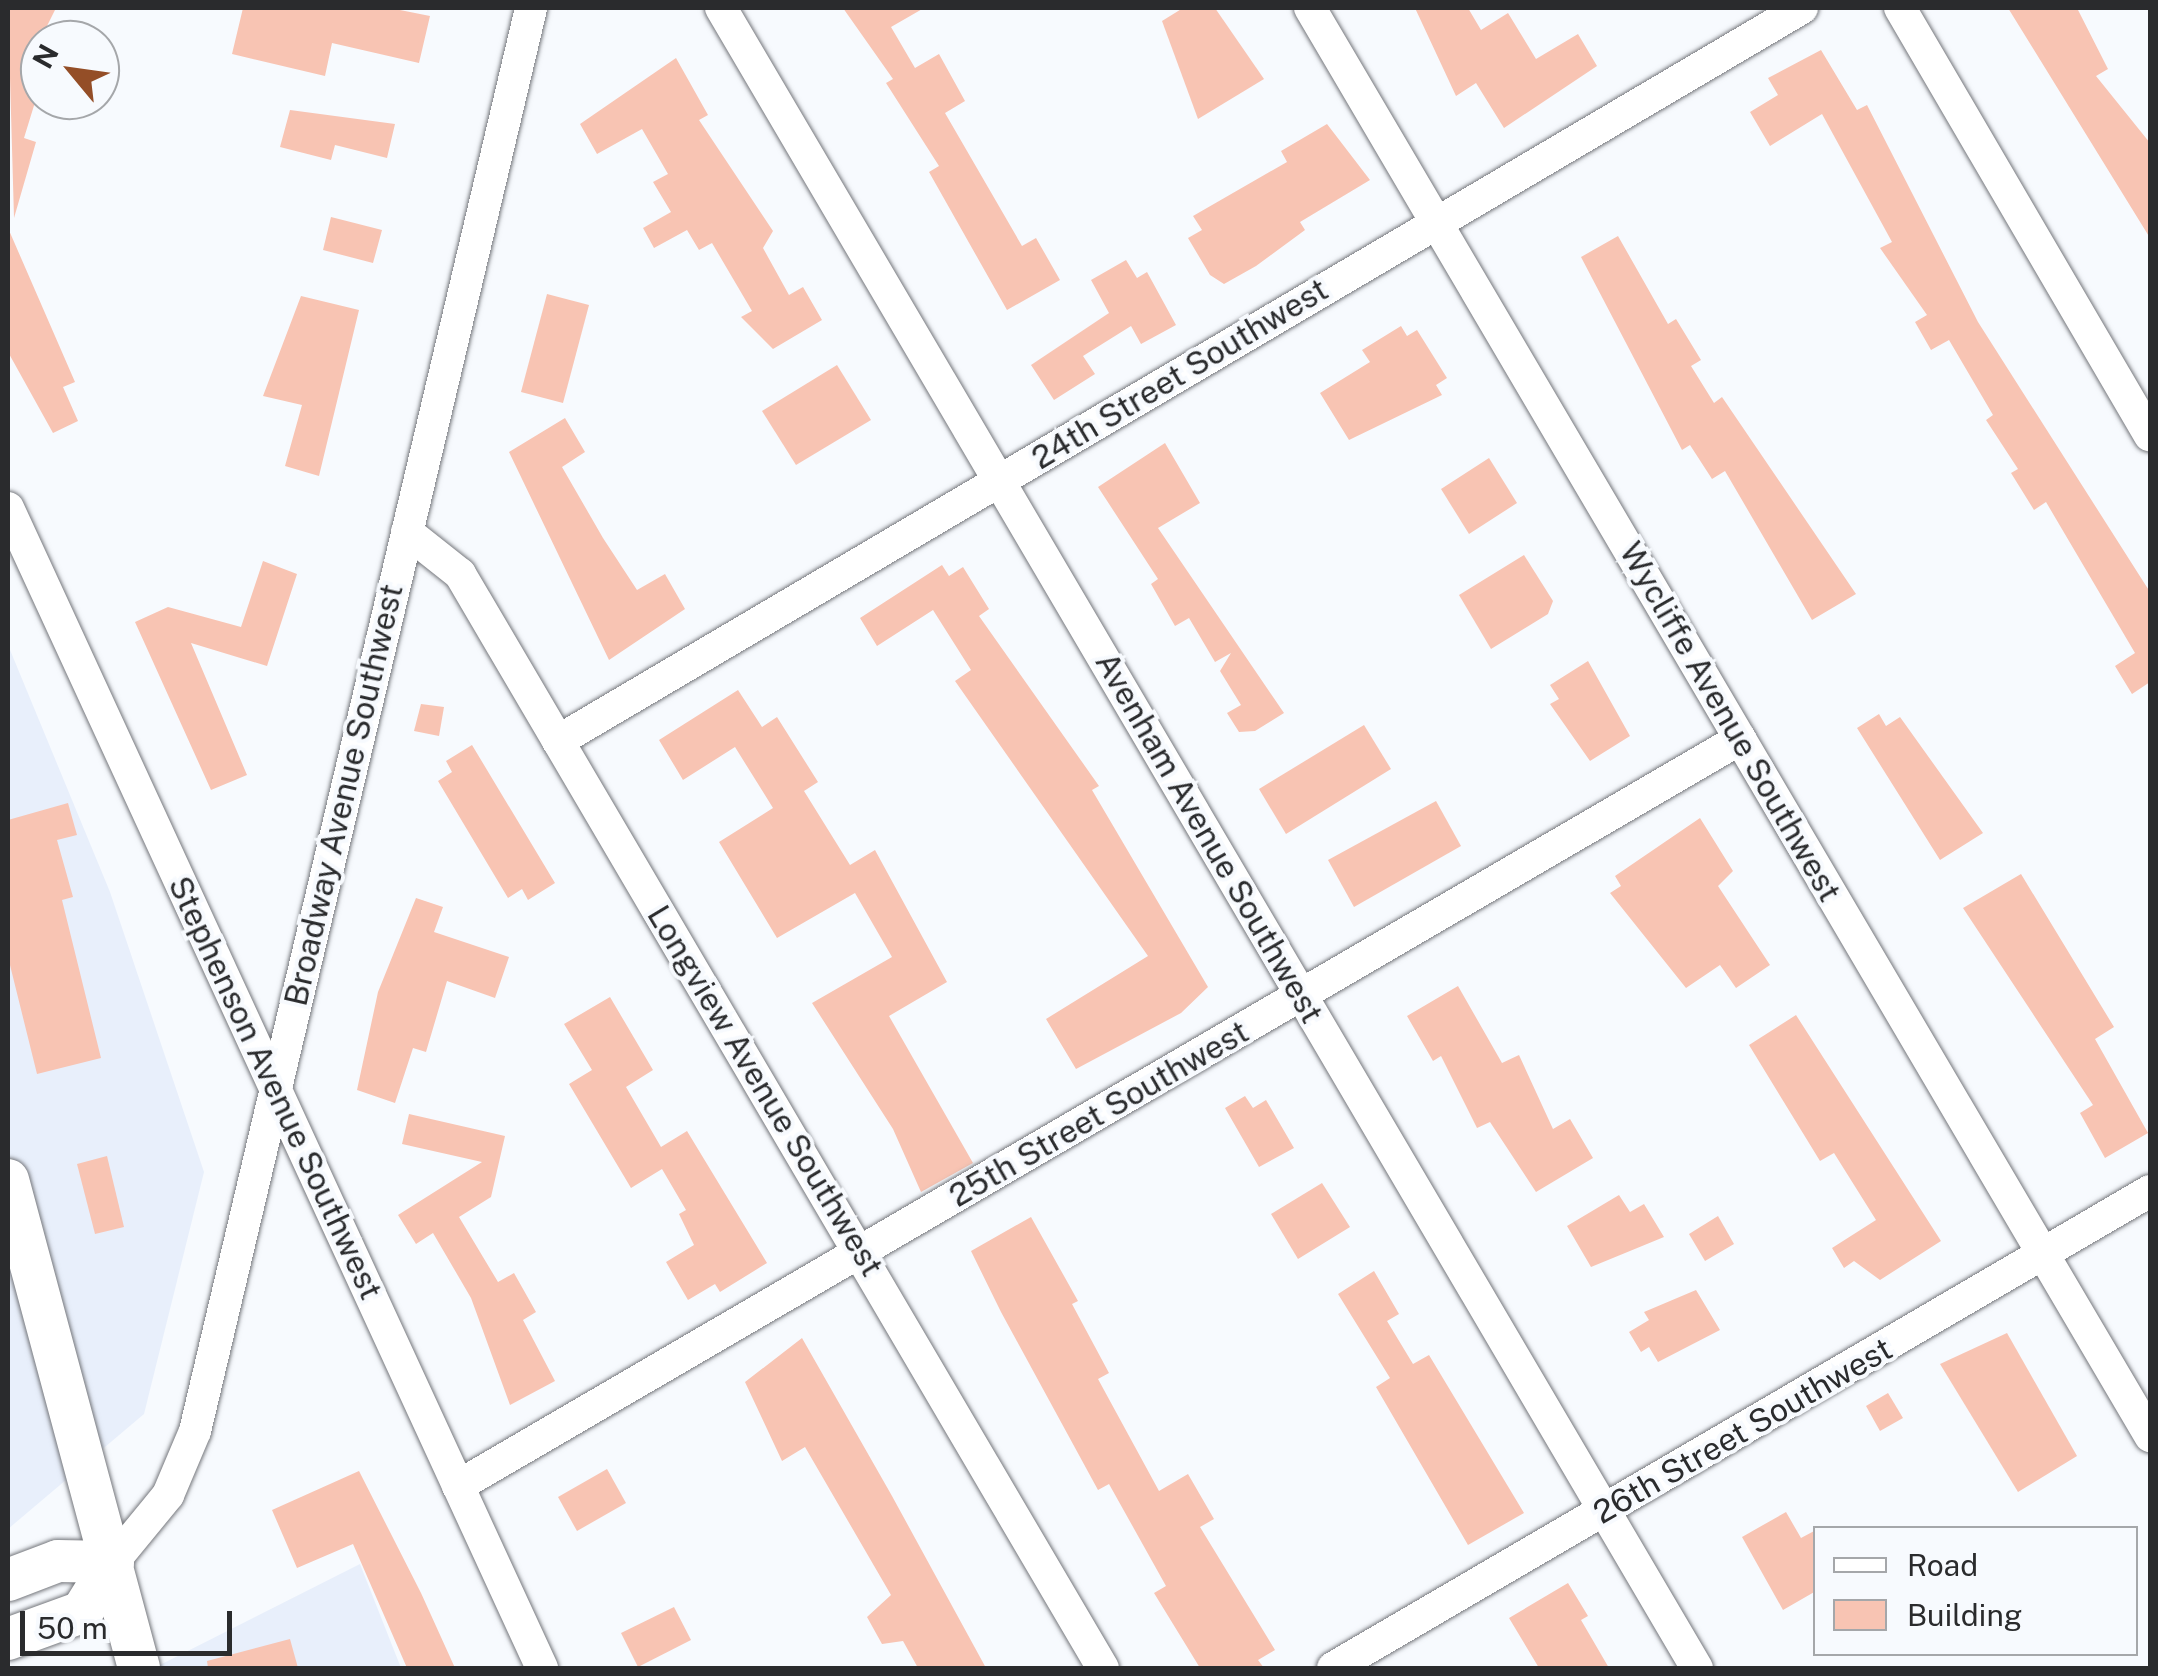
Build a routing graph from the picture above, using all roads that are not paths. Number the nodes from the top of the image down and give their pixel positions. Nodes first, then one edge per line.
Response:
1 (531, 8) edge
2 (720, 8) edge
3 (1310, 8) edge
4 (1802, 8) edge
5 (1900, 8) edge
6 (1436, 222) junction
7 (2150, 435) edge
8 (999, 480) junction
9 (8, 508) edge
10 (406, 532) junction
11 (1740, 739) junction
12 (558, 741) junction
13 (1302, 996) junction
14 (274, 1092) junction
15 (8, 1180) edge
16 (2150, 1191) edge
17 (861, 1254) junction
18 (2042, 1255) junction
19 (2150, 1436) edge
20 (458, 1486) junction
21 (1604, 1511) junction
22 (113, 1562) junction
23 (8, 1580) edge
24 (8, 1639) edge
25 (139, 1668) edge
26 (542, 1668) edge
27 (1103, 1668) edge
28 (1333, 1668) edge
29 (1696, 1668) edge

1 - 10 street, Broadway Avenue Southwest
2 - 8 street, Avenham Avenue Southwest
3 - 6 street, Wycliffe Avenue Southwest
4 - 6 street, 24th Street Southwest
5 - 7 street
6 - 8 street, 24th Street Southwest
6 - 11 street, Wycliffe Avenue Southwest
8 - 12 street, 24th Street Southwest
8 - 13 street, Avenham Avenue Southwest
9 - 14 street, Stephenson Avenue Southwest
10 - 12 street, Longview Avenue Southwest
10 - 14 street, Broadway Avenue Southwest
11 - 13 street, 25th Street Southwest
11 - 18 street, Wycliffe Avenue Southwest
12 - 17 street, Longview Avenue Southwest
13 - 17 street, 25th Street Southwest
13 - 21 street, Avenham Avenue Southwest
14 - 20 street, Stephenson Avenue Southwest
14 - 22 street, Broadway Avenue Southwest
15 - 22 main road
16 - 18 street, 26th Street Southwest
17 - 20 street, 25th Street Southwest
17 - 27 street, Longview Avenue Southwest
18 - 19 street, Wycliffe Avenue Southwest
18 - 21 street, 26th Street Southwest
20 - 26 street, Stephenson Avenue Southwest
21 - 28 street, 26th Street Southwest
21 - 29 street, Avenham Avenue Southwest
22 - 23 main road
22 - 24 main road
22 - 25 main road

